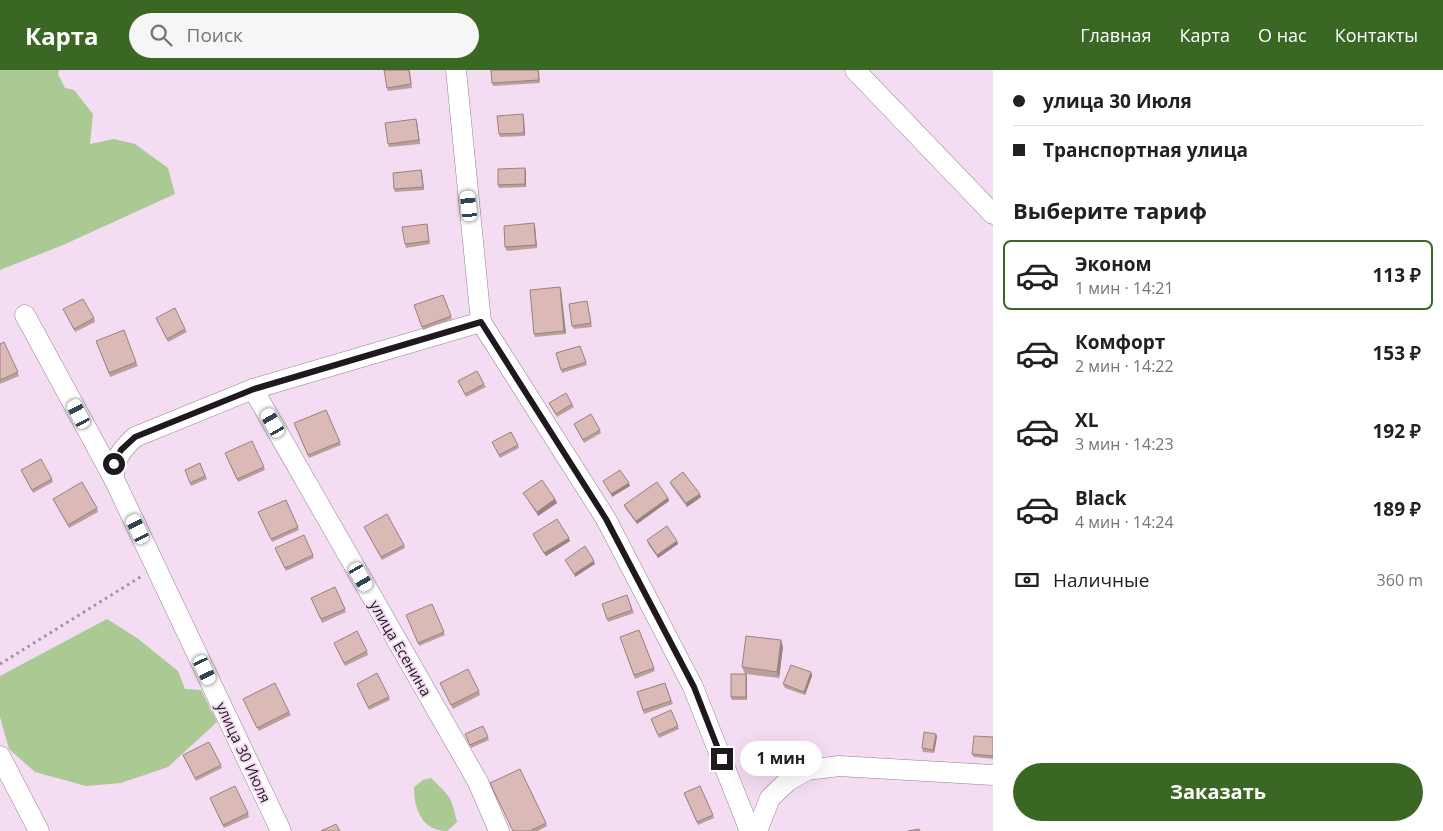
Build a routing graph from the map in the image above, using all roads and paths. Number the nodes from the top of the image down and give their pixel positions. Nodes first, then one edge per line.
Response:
1 (456, 70) edge
2 (855, 70) edge
3 (993, 214) edge
4 (25, 315) dead end
5 (481, 322) junction
6 (254, 389) junction
7 (114, 479) junction
8 (154, 562) junction
9 (0, 664) edge
10 (0, 756) edge
11 (993, 775) edge
12 (39, 831) edge
13 (281, 831) edge
14 (499, 831) edge
15 (750, 831) edge
16 (757, 831) edge

1 - 5 street
2 - 3 street
4 - 7 street, улица 30 Июля
5 - 6 street
5 - 15 street
6 - 7 street
6 - 14 street, улица Есенина
7 - 8 street, улица 30 Июля
8 - 9 path
8 - 13 street, улица 30 Июля
10 - 12 street
11 - 16 street

